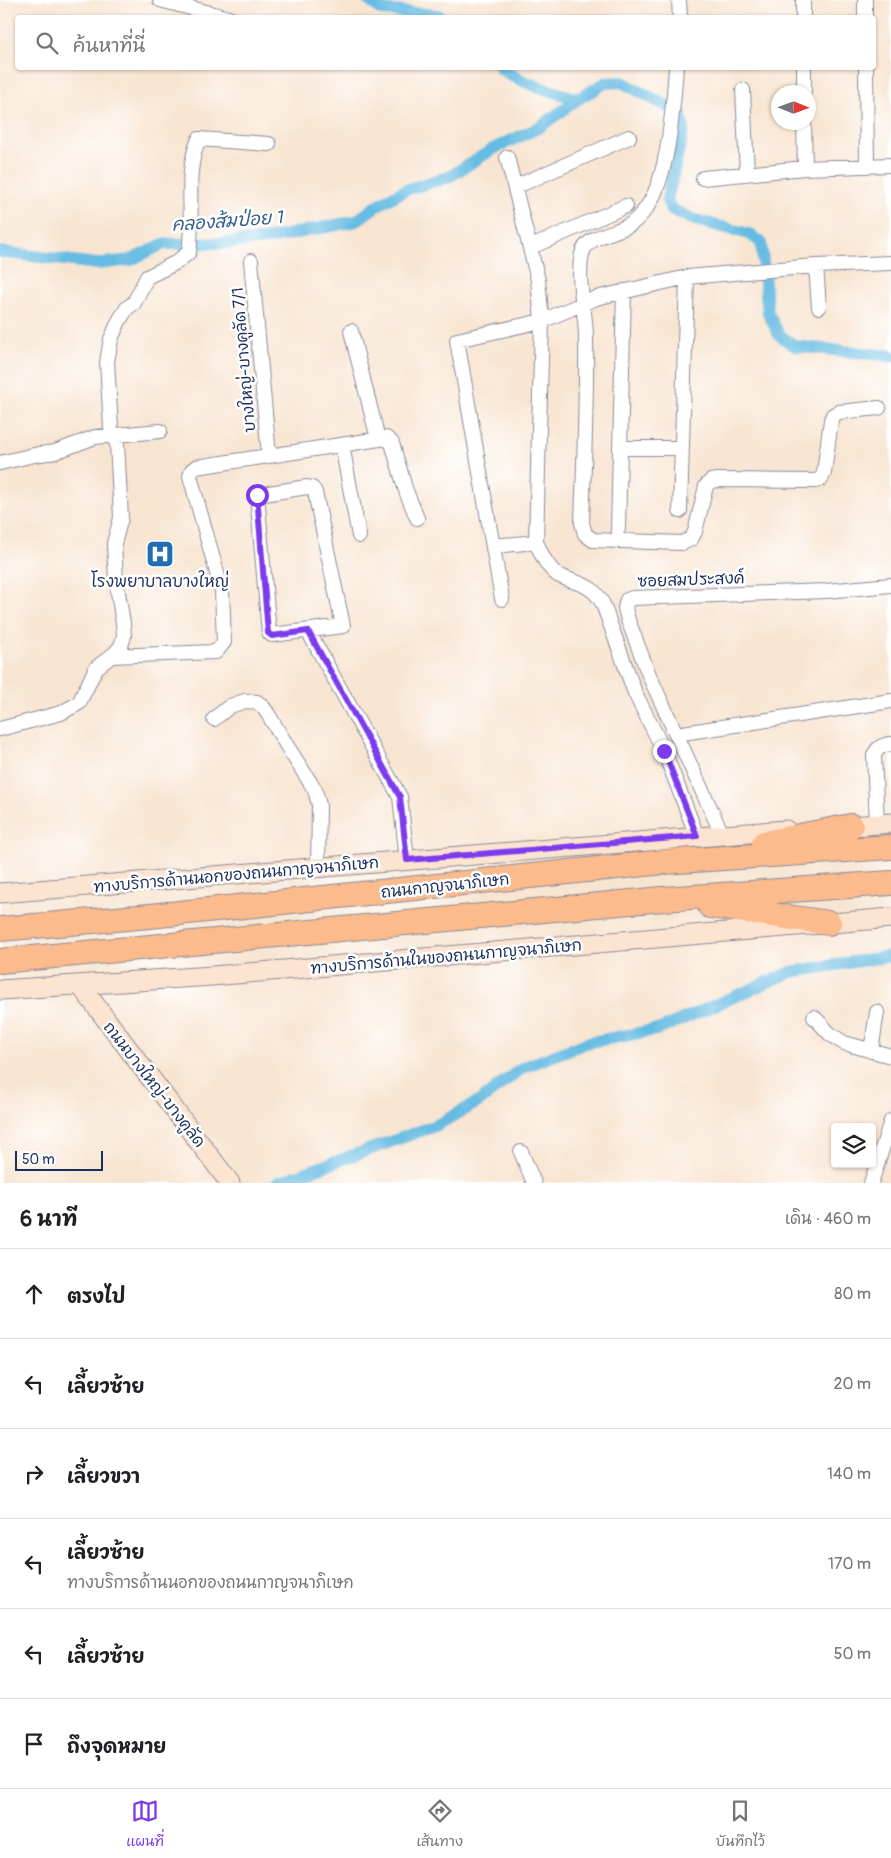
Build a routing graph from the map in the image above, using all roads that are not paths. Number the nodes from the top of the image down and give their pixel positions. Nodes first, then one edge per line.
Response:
1 (160, 0) edge
2 (679, 0) edge
3 (803, 0) edge
4 (865, 0) edge
5 (218, 15) edge
6 (680, 15) edge
7 (803, 15) edge
8 (865, 15) edge
9 (676, 70) edge
10 (804, 70) edge
11 (866, 70) edge
12 (804, 85) edge
13 (743, 90) dead end
14 (804, 130) edge
15 (629, 137) dead end
16 (268, 144) dead end
17 (507, 157) dead end
18 (867, 165) junction
19 (891, 165) edge
20 (805, 168) junction
21 (747, 173) junction
22 (703, 178) dead end
23 (515, 188) junction
24 (626, 206) dead end
25 (531, 247) junction
26 (251, 261) dead end
27 (891, 263) edge
28 (816, 266) junction
29 (687, 277) junction
30 (624, 291) junction
31 (584, 302) junction
32 (819, 307) dead end
33 (542, 321) junction
34 (351, 331) dead end
35 (879, 408) dead end
36 (160, 431) dead end
37 (112, 436) junction
38 (378, 440) junction
39 (342, 445) junction
40 (620, 448) junction
41 (682, 448) junction
42 (269, 456) junction
43 (0, 463) edge
44 (680, 510) dead end
45 (417, 518) dead end
46 (618, 529) dead end
47 (359, 536) dead end
48 (536, 542) junction
49 (493, 546) junction
50 (891, 585) edge
51 (502, 599) dead end
52 (308, 631) junction
53 (111, 656) junction
54 (891, 701) edge
55 (214, 719) dead end
56 (0, 729) edge
57 (676, 734) junction
58 (891, 744) edge
59 (884, 824) edge
60 (851, 826) junction
61 (722, 834) junction
62 (697, 836) junction
63 (891, 847) edge
64 (407, 860) junction
65 (664, 862) junction
66 (318, 868) junction
67 (891, 883) edge
68 (0, 893) edge
69 (663, 899) junction
70 (891, 918) edge
71 (829, 923) junction
72 (0, 929) edge
73 (0, 961) edge
74 (80, 985) junction
75 (0, 990) edge
76 (877, 1012) dead end
77 (814, 1017) dead end
78 (871, 1051) junction
79 (891, 1056) edge
80 (891, 1120) edge
81 (521, 1152) dead end
82 (230, 1183) edge
83 (534, 1183) edge
84 (871, 1183) edge

1 - 5 street
2 - 6 street
3 - 7 street
4 - 8 street
9 - 31 street
10 - 12 street
11 - 18 street
13 - 21 street
14 - 20 street
15 - 23 street
16 - 37 street
17 - 23 street
18 - 19 street
18 - 20 street
20 - 21 street
21 - 22 street
23 - 25 street
24 - 25 street
25 - 33 street
26 - 42 street, บางใหญ่-บางคูลัด 7/1
27 - 28 street
28 - 29 street
28 - 32 street
29 - 30 street
29 - 41 street
30 - 31 street
30 - 40 street
31 - 33 street
31 - 35 street
33 - 48 street
33 - 49 street
34 - 38 street
36 - 37 street
37 - 43 street
37 - 53 street
38 - 39 street
38 - 45 street
39 - 42 street
39 - 47 street
40 - 41 street
40 - 46 street
41 - 44 street
42 - 53 street
48 - 49 street
48 - 62 street
49 - 51 street
50 - 57 street, ซอยสมประสงค์
52 - 52 street
52 - 64 street
53 - 56 street
54 - 57 street
55 - 66 street
57 - 61 street, ซอยสมประสงค์
58 - 59 street
59 - 60 main road, ทางบริการด้านนอกของถนนกาญจนาภิเษก
60 - 61 main road, ทางบริการด้านนอกของถนนกาญจนาภิเษก
60 - 65 highway
61 - 62 main road, ทางบริการด้านนอกของถนนกาญจนาภิเษก
62 - 64 main road, ทางบริการด้านนอกของถนนกาญจนาภิเษก
63 - 65 highway, ถนนกาญจนาภิเษก
64 - 66 main road, ทางบริการด้านนอกของถนนกาญจนาภิเษก
65 - 72 highway, ถนนกาญจนาภิเษก
66 - 68 main road, ทางบริการด้านนอกของถนนกาญจนาภิเษก
67 - 69 highway, ถนนกาญจนาภิเษก
69 - 71 highway
69 - 73 highway, ถนนกาญจนาภิเษก
70 - 71 main road, ทางบริการด้านในของถนนกาญจนาภิเษก
71 - 74 main road, ทางบริการด้านในของถนนกาญจนาภิเษก
74 - 75 main road, ทางบริการด้านในของถนนกาญจนาภิเษก
74 - 82 main road, ถนนบางใหญ่-บางคูลัด
76 - 78 street
77 - 78 street
78 - 79 street
80 - 84 street
81 - 83 street

